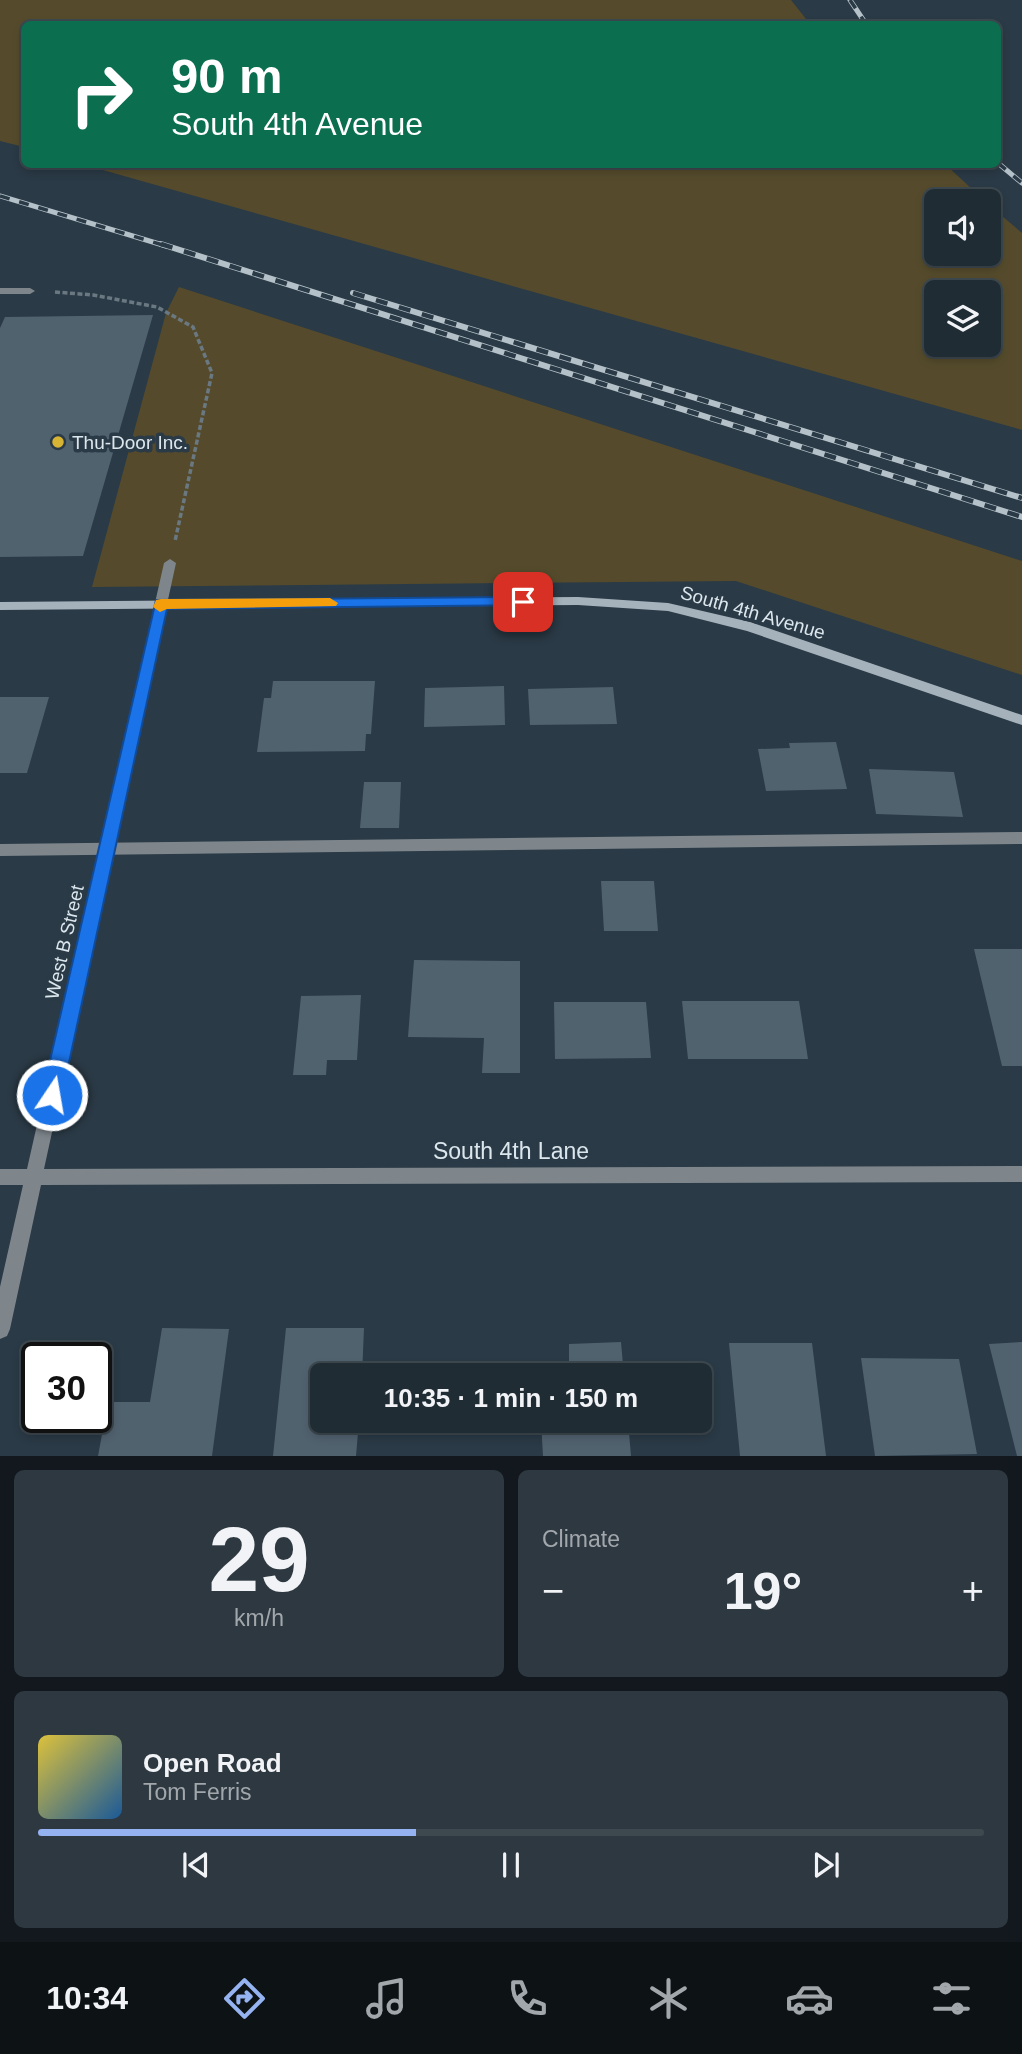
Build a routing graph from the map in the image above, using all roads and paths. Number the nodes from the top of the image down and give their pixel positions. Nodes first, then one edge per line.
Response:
1 (30, 290) joint
2 (0, 291) edge
3 (170, 563) joint
4 (161, 604) junction
5 (0, 606) edge
6 (1022, 720) edge
7 (1022, 838) edge
8 (0, 850) edge
9 (106, 850) junction
10 (1022, 1174) edge
11 (0, 1177) edge
12 (34, 1177) junction
13 (0, 1329) edge

1 - 2 street
1 - 3 path
3 - 4 street, West B Street
4 - 5 street, South 4th Avenue
4 - 6 street, South 4th Avenue
4 - 9 street, West B Street
7 - 9 street
8 - 9 street
9 - 12 street, West B Street
10 - 12 street, South 4th Lane
11 - 12 street, South 4th Lane
12 - 13 street, West B Street

